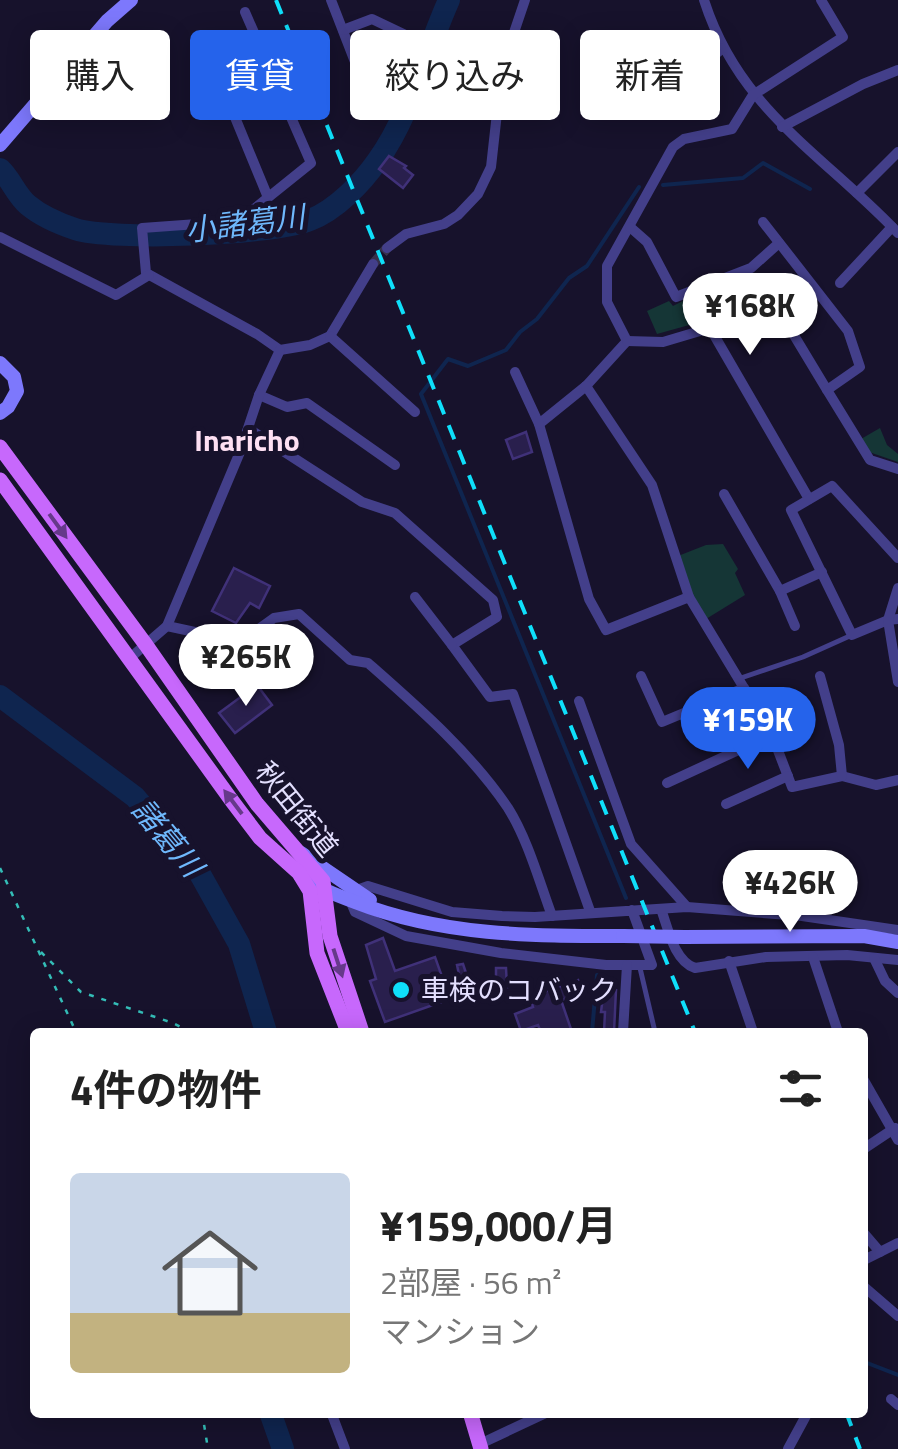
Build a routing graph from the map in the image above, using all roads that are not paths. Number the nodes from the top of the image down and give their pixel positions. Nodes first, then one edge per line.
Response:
1 (131, 0) edge
2 (331, 0) edge
3 (525, 0) edge
4 (704, 0) edge
5 (820, 0) edge
6 (245, 12) dead end
7 (253, 30) edge
8 (343, 30) junction
9 (393, 30) edge
10 (514, 30) edge
11 (350, 48) edge
12 (724, 48) junction
13 (720, 51) edge
14 (898, 70) edge
15 (753, 95) junction
16 (236, 120) edge
17 (293, 120) edge
18 (497, 120) edge
19 (782, 128) junction
20 (0, 145) edge
21 (898, 152) edge
22 (857, 193) junction
23 (267, 195) junction
24 (763, 222) dead end
25 (630, 226) junction
26 (895, 230) edge
27 (0, 237) edge
28 (779, 243) junction
29 (387, 248) tunnel mouth
30 (373, 264) tunnel mouth
31 (149, 275) junction
32 (840, 283) dead end
33 (792, 332) dead end
34 (330, 336) junction
35 (627, 341) junction
36 (280, 350) junction
37 (0, 363) edge
38 (515, 372) dead end
39 (586, 386) junction
40 (827, 390) junction
41 (259, 395) junction
42 (415, 412) dead end
43 (0, 413) edge
44 (539, 424) junction
45 (249, 429) junction
46 (0, 447) edge
47 (395, 464) dead end
48 (898, 469) edge
49 (0, 480) edge
50 (724, 494) dead end
51 (809, 500) junction
52 (898, 558) edge
53 (822, 572) junction
54 (898, 588) edge
55 (780, 591) junction
56 (416, 597) dead end
57 (689, 597) junction
58 (893, 620) edge
59 (167, 626) junction
60 (795, 626) dead end
61 (852, 635) junction
62 (146, 645) junction
63 (452, 645) junction
64 (130, 658) junction
65 (641, 676) dead end
66 (820, 676) dead end
67 (898, 682) edge
68 (741, 684) junction
69 (579, 701) dead end
70 (772, 734) junction
71 (788, 776) junction
72 (842, 776) junction
73 (898, 780) edge
74 (667, 783) dead end
75 (726, 804) dead end
76 (298, 851) junction
77 (298, 873) junction
78 (326, 891) junction
79 (352, 896) junction
80 (686, 906) junction
81 (660, 908) junction
82 (312, 910) junction
83 (632, 910) junction
84 (590, 912) junction
85 (552, 916) junction
86 (328, 917) junction
87 (898, 930) edge
88 (898, 942) edge
89 (813, 957) junction
90 (874, 958) junction
91 (729, 960) junction
92 (898, 960) edge
93 (627, 965) junction
94 (640, 965) junction
95 (898, 993) edge
96 (346, 1028) edge
97 (361, 1028) edge
98 (623, 1028) edge
99 (654, 1028) edge
100 (752, 1028) edge
101 (837, 1028) edge
102 (868, 1086) edge
103 (895, 1128) edge
104 (898, 1140) edge
105 (868, 1146) edge
106 (868, 1238) edge
107 (898, 1243) edge
108 (880, 1252) junction
109 (868, 1257) edge
110 (868, 1290) edge
111 (898, 1316) edge
112 (332, 1418) edge
113 (472, 1418) edge
114 (536, 1418) edge
115 (805, 1418) edge
116 (480, 1447) edge
117 (344, 1449) edge
118 (788, 1449) edge

1 - 20 street
2 - 8 street
3 - 10 street
4 - 12 street
5 - 15 street
6 - 7 street
8 - 9 street
8 - 11 street
12 - 13 street
12 - 15 street
14 - 19 street
15 - 19 street
15 - 25 street
16 - 23 street
17 - 23 street
18 - 29 street
19 - 22 street
21 - 22 street
22 - 26 street
23 - 31 street
24 - 28 street
25 - 28 street
25 - 35 street
26 - 32 street
27 - 31 street
28 - 40 street
30 - 34 street
31 - 36 street
33 - 40 street
34 - 36 street
34 - 42 street
35 - 39 street
35 - 51 street
36 - 41 street
37 - 43 street
38 - 44 street
39 - 44 street
39 - 57 street
40 - 48 street
41 - 45 street
41 - 47 street
44 - 57 street
45 - 59 street
45 - 63 street
46 -> 62 main road, 秋田街道
49 - 64 main road, 秋田街道
50 - 55 street
51 - 52 street
51 - 53 street
53 - 55 street
53 - 61 street
54 - 58 street
55 - 60 street
56 - 63 street
57 - 68 street
58 - 61 street
58 - 67 street
59 - 62 street
59 - 85 street
61 - 68 lane
62 - 64 street
62 - 76 main road, 秋田街道
63 - 84 street
77 -> 64 main road, 秋田街道
65 - 68 street
66 - 72 street
68 - 70 street
69 - 80 street
70 - 71 street
70 - 74 street
71 - 72 street
71 - 75 street
72 - 73 street
76 - 78 main road, 秋田街道
76 - 79 street
77 - 78 street
77 - 82 main road, 秋田街道
78 - 79 street
78 - 82 street
78 - 86 main road, 秋田街道
79 - 85 street
79 - 86 street
79 - 88 street, bridge
79 - 93 street
80 - 81 street
80 - 87 street
81 - 83 street
81 - 91 street
82 - 96 main road, 秋田街道
83 - 84 street
83 - 94 street
84 - 85 street
86 -> 97 main road, 秋田街道
89 - 90 street
89 - 91 street
89 - 101 street
90 - 92 street
90 - 95 street
91 - 100 street
93 - 94 street
93 - 98 street
94 - 99 lane
102 - 103 street
103 - 104 street
103 - 105 street
106 - 108 street
107 - 108 street
108 - 109 street
110 - 111 street
112 - 117 street
113 - 116 main road
114 - 116 street
115 - 118 street

